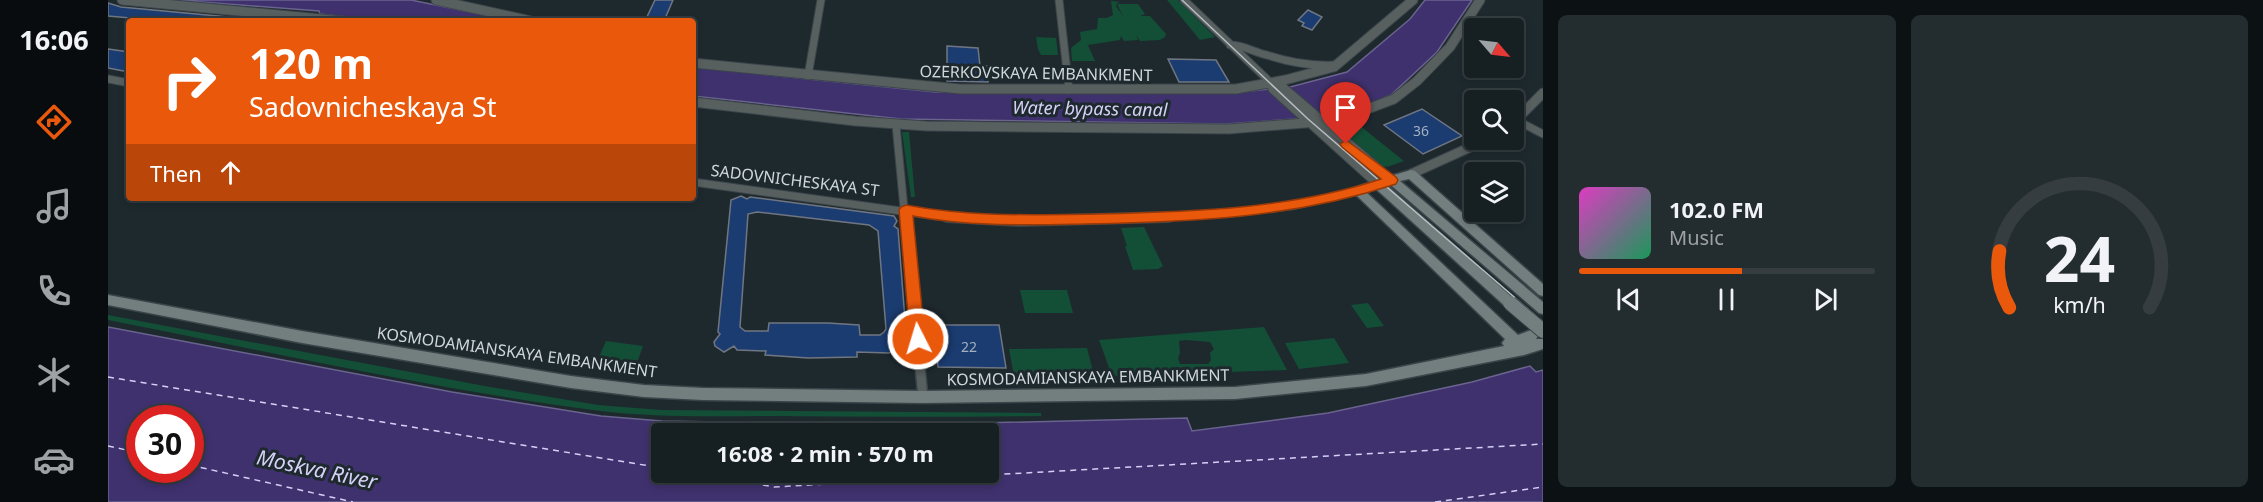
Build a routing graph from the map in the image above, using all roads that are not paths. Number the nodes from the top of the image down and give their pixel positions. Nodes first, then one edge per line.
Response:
1 (122, 0) edge
2 (436, 0) edge
3 (820, 0) edge
4 (1059, 0) edge
5 (1184, 0) edge
6 (1413, 0) edge
7 (1480, 0) edge
8 (302, 18) edge
9 (517, 18) edge
10 (1230, 45) junction
11 (1294, 61) junction
12 (696, 63) edge
13 (1336, 64) junction
14 (1311, 73) junction
15 (808, 76) junction
16 (108, 79) edge
17 (126, 82) edge
18 (1276, 87) junction
19 (1069, 90) junction
20 (1543, 93) edge
21 (696, 102) edge
22 (1524, 112) edge
23 (1312, 120) junction
24 (896, 124) junction
25 (1524, 125) edge
26 (1543, 134) edge
27 (1464, 150) edge
28 (1411, 174) junction
29 (1391, 180) junction
30 (696, 182) edge
31 (1378, 184) junction
32 (1358, 191) junction
33 (906, 210) junction
34 (1543, 291) edge
35 (108, 300) edge
36 (1543, 309) edge
37 (1538, 337) edge
38 (1519, 345) junction
39 (923, 397) junction

1 - 8 street
2 - 9 street
3 - 15 street
4 - 19 street
5 - 10 street
6 - 13 street, OZERKOVSKAYA EMBANKMENT
7 - 23 street
10 - 11 street
10 - 18 street
11 - 13 street
11 - 14 street
12 - 15 street, OZERKOVSKAYA EMBANKMENT
13 - 14 street, OZERKOVSKAYA EMBANKMENT
14 - 18 street, OZERKOVSKAYA EMBANKMENT
15 - 19 street, OZERKOVSKAYA EMBANKMENT
16 - 17 street
18 - 19 street, OZERKOVSKAYA EMBANKMENT
18 - 23 street
20 - 22 street
21 - 24 street
23 - 24 street
23 - 29 street
23 - 31 street
24 - 33 street
25 - 26 street
27 - 28 street
28 - 29 main road
28 - 34 main road
29 - 31 street
29 - 36 main road
30 - 33 street, SADOVNICHESKAYA ST
31 - 32 main road
31 - 37 main road, bridge
32 - 33 street, SADOVNICHESKAYA ST
32 - 38 main road
33 - 39 street
35 - 39 main road, KOSMODAMIANSKAYA EMBANKMENT
37 - 38 main road, KOSMODAMIANSKAYA EMBANKMENT
38 - 39 main road, KOSMODAMIANSKAYA EMBANKMENT

